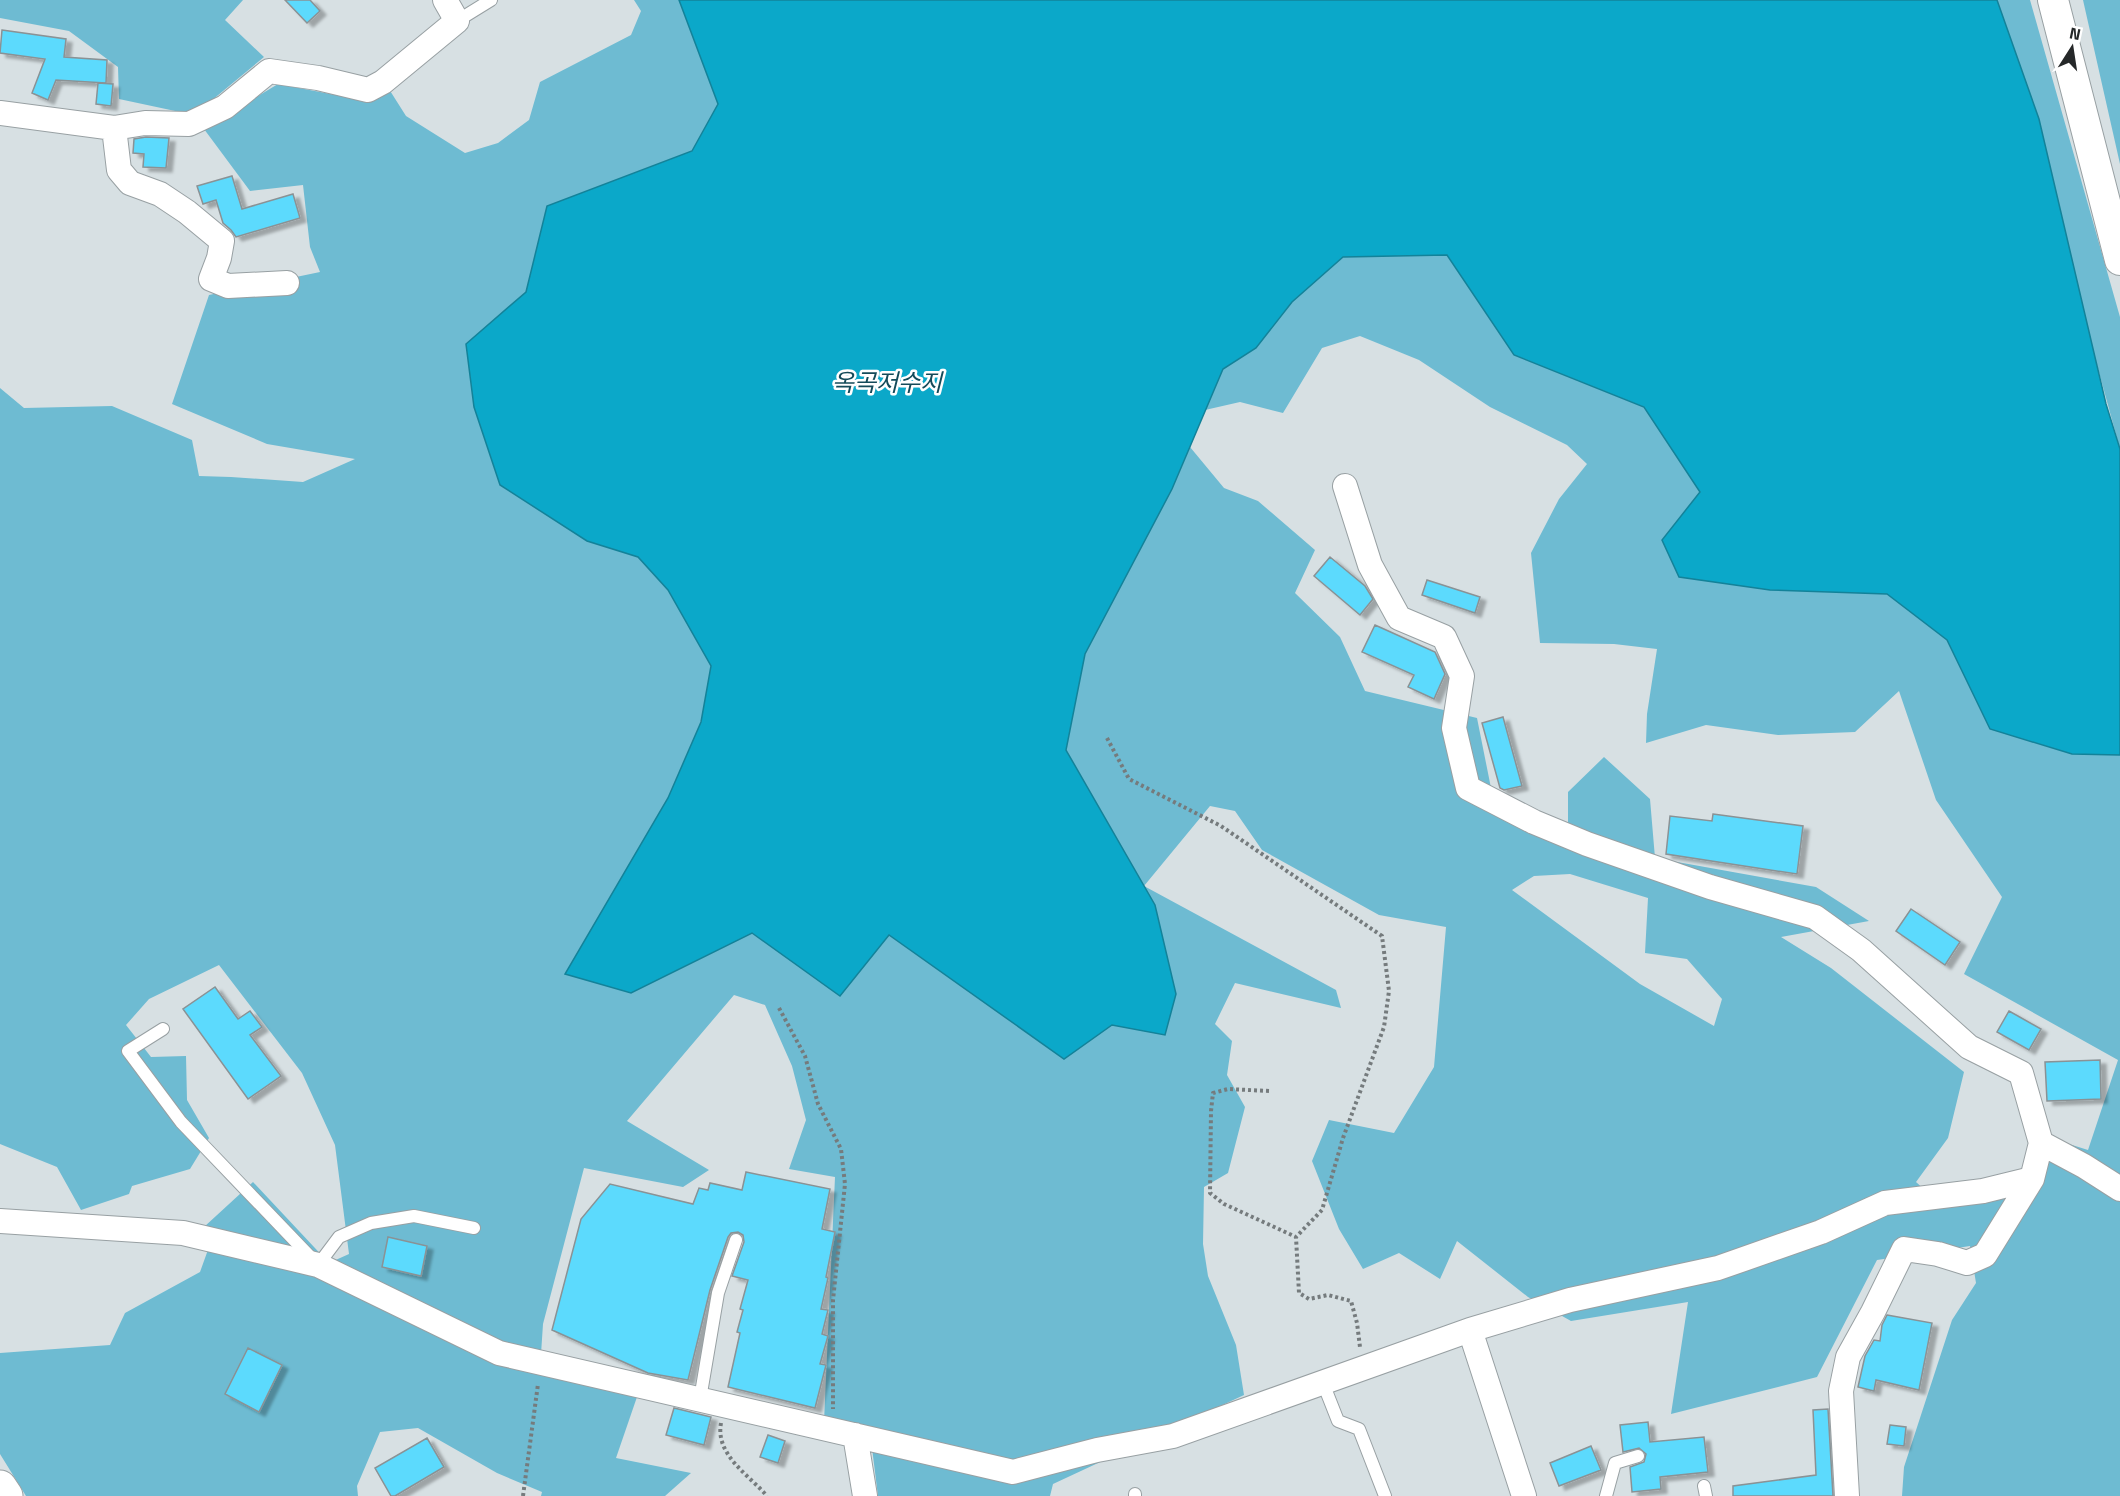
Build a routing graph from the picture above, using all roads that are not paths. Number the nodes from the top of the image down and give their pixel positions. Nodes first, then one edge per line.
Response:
1 (491, 0) edge
2 (2053, 0) edge
3 (449, 6) edge
4 (0, 113) edge
5 (114, 128) junction
6 (2120, 260) edge
7 (287, 283) dead end
8 (1345, 486) dead end
9 (163, 1029) dead end
10 (2041, 1143) junction
11 (2032, 1179) junction
12 (2120, 1189) edge
13 (0, 1221) edge
14 (474, 1228) dead end
15 (736, 1240) dead end
16 (318, 1265) junction
17 (1470, 1330) junction
18 (1323, 1383) junction
19 (700, 1399) junction
20 (844, 1433) junction
21 (1638, 1456) dead end
22 (0, 1487) edge
23 (6, 1496) edge
24 (865, 1496) edge
25 (1386, 1496) edge
26 (1524, 1496) edge
27 (1606, 1496) edge
28 (1847, 1496) edge

1 - 3 lane
2 - 6 street
3 - 5 street
4 - 5 street
5 - 7 street
8 - 10 street
9 - 16 lane
10 - 11 street
10 - 12 street
11 - 17 street
11 - 28 street
13 - 16 street
14 - 16 lane
15 - 19 lane
16 - 19 street
17 - 18 street
17 - 26 street
18 - 20 street
18 - 25 lane
19 - 20 street
20 - 24 street
21 - 27 lane
22 - 23 highway

